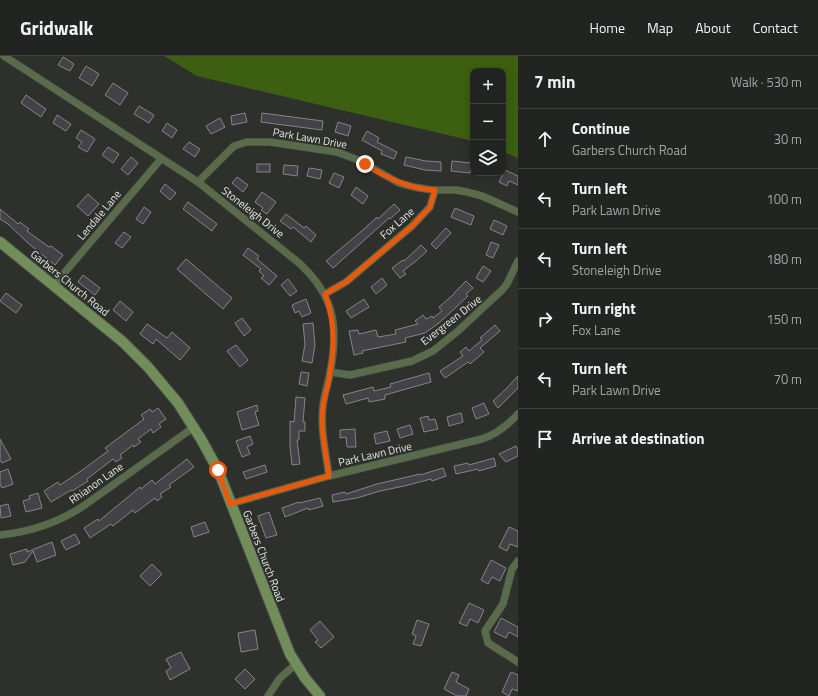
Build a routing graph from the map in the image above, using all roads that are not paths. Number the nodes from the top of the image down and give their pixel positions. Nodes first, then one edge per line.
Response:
1 (4, 56) edge
2 (161, 158) junction
3 (198, 182) junction
4 (435, 190) junction
5 (518, 212) edge
6 (0, 242) edge
7 (518, 261) edge
8 (54, 285) junction
9 (325, 294) junction
10 (330, 372) junction
11 (518, 414) edge
12 (194, 427) junction
13 (329, 476) junction
14 (230, 504) junction
15 (0, 535) edge
16 (518, 561) edge
17 (518, 662) edge
18 (296, 664) junction
19 (268, 696) edge
20 (320, 696) edge

1 - 2 street, Stoneleigh Drive
2 - 3 street, Stoneleigh Drive
2 - 8 street, Lendale Lane
3 - 4 street, Park Lawn Drive
3 - 9 street, Stoneleigh Drive
4 - 5 street, Park Lawn Drive
4 - 9 street, Fox Lane
6 - 8 street, Garbers Church Road
7 - 10 street, Evergreen Drive
8 - 12 street, Garbers Church Road
9 - 10 street, Stoneleigh Drive
10 - 13 street, Stoneleigh Drive
11 - 13 street, Park Lawn Drive
12 - 14 street, Garbers Church Road
12 - 15 street, Rhianon Lane
13 - 14 street, Park Lawn Drive
14 - 18 street, Garbers Church Road
16 - 17 street
18 - 19 street
18 - 20 street, Garbers Church Road

